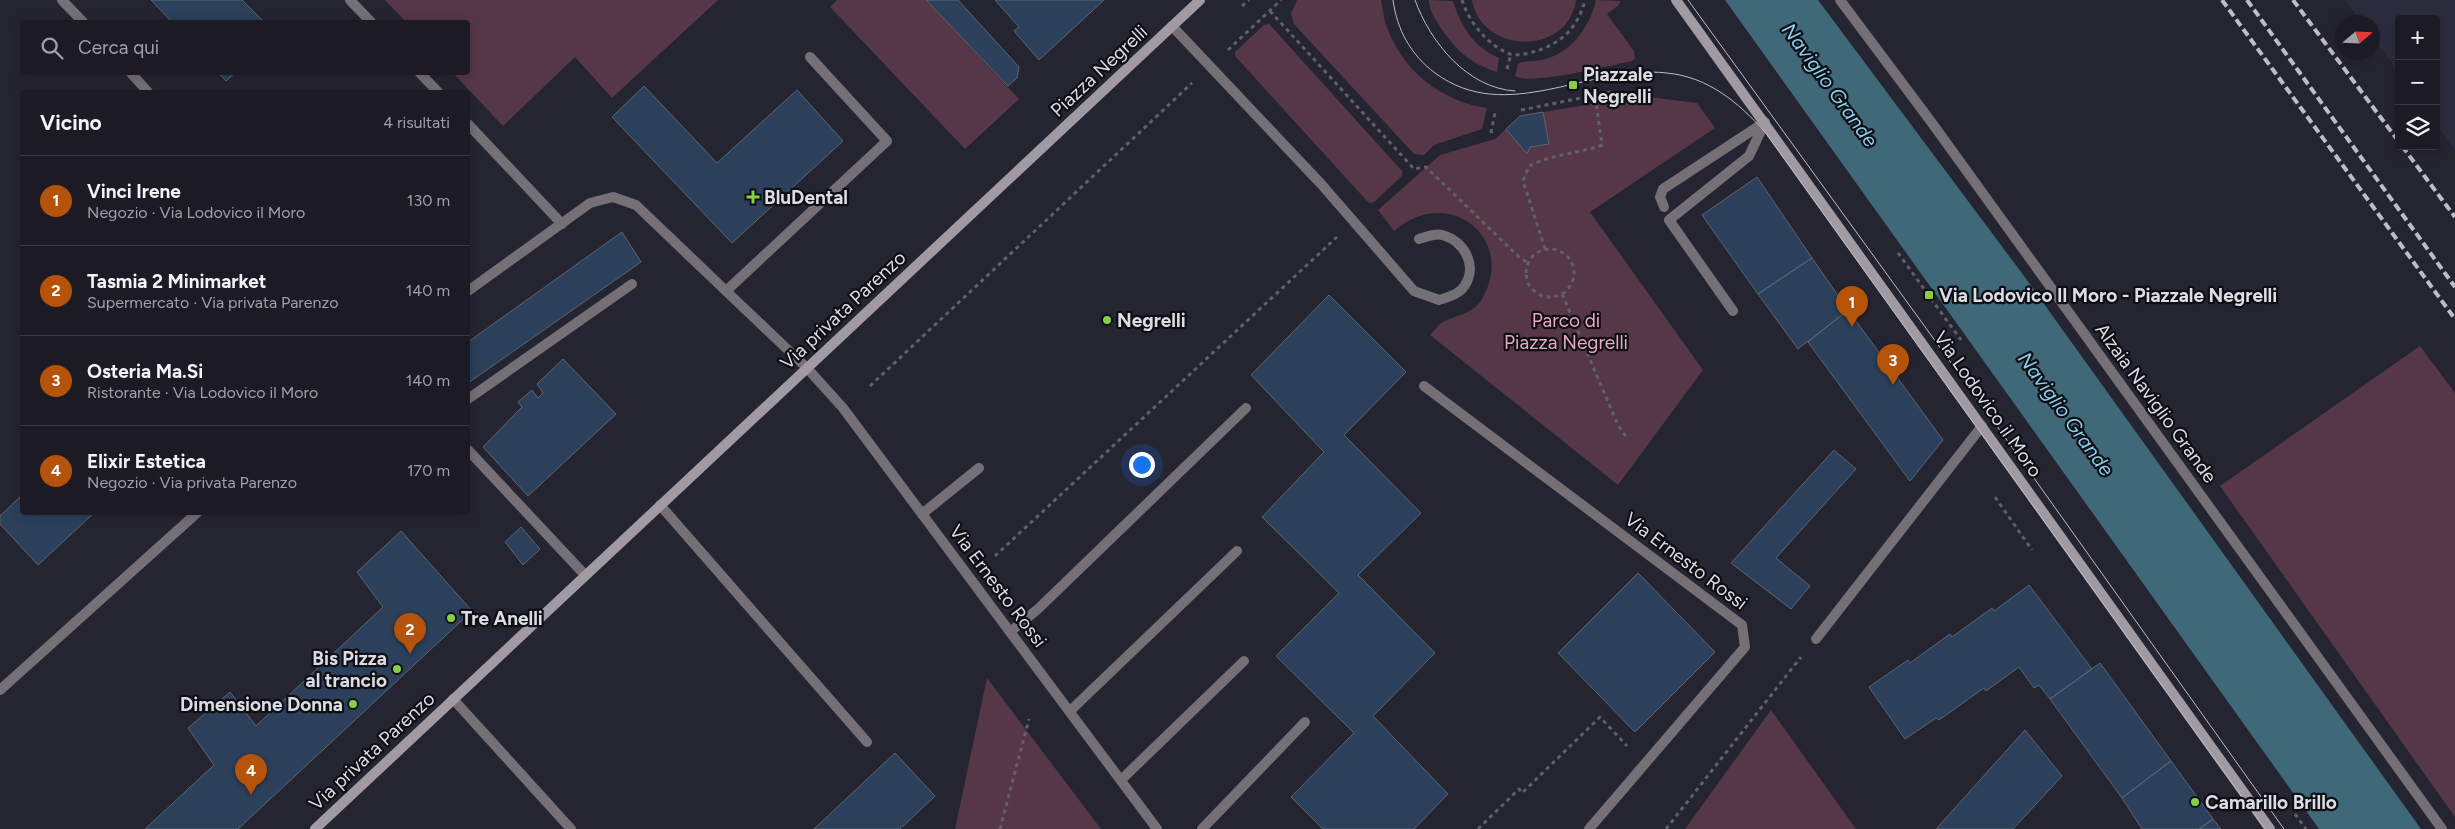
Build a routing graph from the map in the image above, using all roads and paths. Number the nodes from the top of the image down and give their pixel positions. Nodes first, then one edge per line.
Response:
1 (62, 0) edge
2 (350, 0) edge
3 (1200, 0) edge
4 (1248, 0) edge
5 (1281, 0) edge
6 (1462, 0) edge
7 (1585, 0) edge
8 (1676, 0) edge
9 (1840, 0) edge
10 (1242, 6) dead end
11 (1270, 11) junction
12 (81, 20) edge
13 (370, 20) edge
14 (1172, 26) junction
15 (1511, 54) junction
16 (810, 57) dead end
17 (1211, 66) junction
18 (1507, 69) dead end
19 (133, 75) edge
20 (422, 75) edge
21 (146, 90) edge
22 (436, 90) edge
23 (1611, 92) dead end
24 (1596, 102) dead end
25 (1521, 110) dead end
26 (1495, 113) dead end
27 (1765, 122) junction
28 (470, 126) edge
29 (1491, 133) dead end
30 (1050, 142) joint
31 (1664, 207) dead end
32 (1354, 222) junction
33 (562, 224) junction
34 (1419, 239) dead end
35 (1545, 249) junction
36 (1898, 254) dead end
37 (1528, 263) junction
38 (632, 284) dead end
39 (470, 290) edge
40 (726, 290) junction
41 (1562, 294) junction
42 (1734, 311) dead end
43 (1961, 340) dead end
44 (806, 368) junction
45 (870, 386) dead end
46 (1424, 386) dead end
47 (470, 397) edge
48 (1246, 408) dead end
49 (1982, 426) junction
50 (1627, 438) dead end
51 (470, 452) edge
52 (980, 468) dead end
53 (1995, 497) dead end
54 (660, 505) junction
55 (922, 514) junction
56 (195, 515) edge
57 (2032, 550) dead end
58 (1238, 551) dead end
59 (996, 556) dead end
60 (585, 575) junction
61 (1010, 632) junction
62 (1816, 639) joint
63 (1244, 661) dead end
64 (0, 690) edge
65 (453, 699) junction
66 (1070, 711) junction
67 (1029, 719) dead end
68 (1305, 722) dead end
69 (867, 742) dead end
70 (1643, 764) junction
71 (1121, 780) junction
72 (2296, 814) dead end
73 (315, 829) edge
74 (571, 829) edge
75 (1000, 829) edge
76 (1158, 829) edge
77 (1202, 829) edge
78 (1478, 829) edge
79 (1589, 829) edge
80 (1666, 829) edge
81 (2270, 829) edge
82 (2306, 829) edge
83 (2442, 829) edge

1 - 12 street
2 - 13 street
3 - 14 street, Piazza Negrelli
4 - 10 path
5 - 11 path
6 - 15 path
7 - 15 path
8 - 27 street, Via Lodovico il Moro
9 - 83 street, Alzaia Naviglio Grande
11 - 17 path
11 - 37 path
14 - 17 street
14 - 30 street, Piazza Negrelli
15 - 18 path
16 - 40 street
17 - 32 street
17 - 45 path
19 - 21 street
20 - 22 street
23 - 25 path
24 - 35 path
26 - 29 path
27 - 31 street
27 - 42 street
27 - 49 street, Via Lodovico il Moro
28 - 33 street
30 - 44 street, Via privata Parenzo
32 - 34 street
32 - 59 path
33 - 39 street, Via Ernesto Rossi
33 - 40 street, Via Ernesto Rossi
35 - 37 path
35 - 41 path
36 - 43 path
37 - 41 path
38 - 47 street
40 - 44 street, Via Ernesto Rossi
41 - 50 path
44 - 54 street, Via privata Parenzo
44 - 55 street, Via Ernesto Rossi
46 - 70 street, Via Ernesto Rossi
48 - 61 street
49 - 62 street
49 - 81 street, Via Lodovico il Moro
51 - 60 street
52 - 55 street
53 - 57 path
54 - 60 street, Via privata Parenzo
54 - 69 street
55 - 61 street, Via Ernesto Rossi
56 - 64 street
58 - 66 street
60 - 65 street, Via privata Parenzo
61 - 66 street, Via Ernesto Rossi
62 - 80 path
63 - 71 street
65 - 73 street, Via privata Parenzo
65 - 74 street, Via privata Parenzo
66 - 71 street, Via Ernesto Rossi
67 - 75 path
68 - 77 street
70 - 78 path
70 - 79 street, Via Ernesto Rossi
71 - 76 street, Via Ernesto Rossi
72 - 82 path

